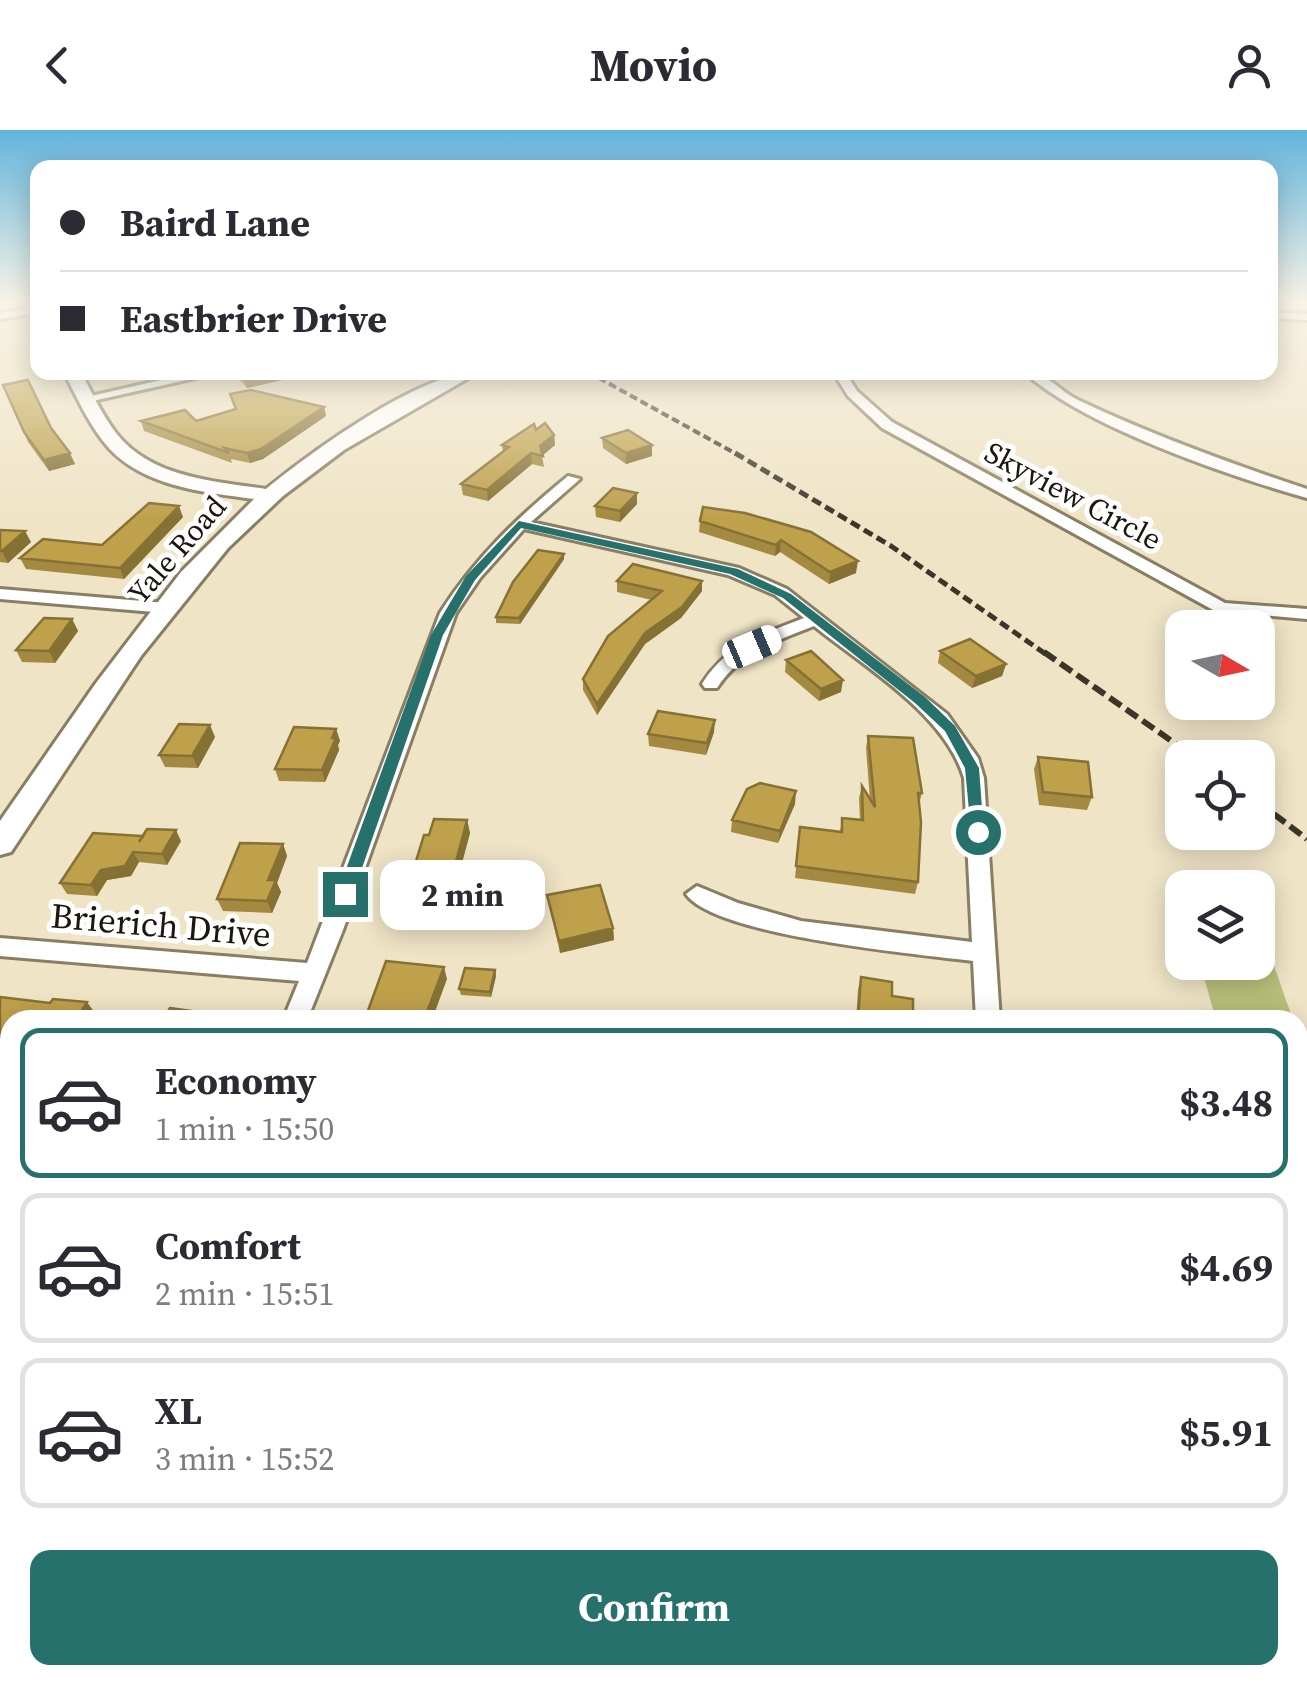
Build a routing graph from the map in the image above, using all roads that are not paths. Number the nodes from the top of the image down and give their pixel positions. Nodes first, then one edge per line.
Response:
1 (77, 380) edge
2 (177, 380) edge
3 (456, 380) edge
4 (844, 380) edge
5 (1040, 380) edge
6 (88, 398) junction
7 (573, 479) dead end
8 (1307, 494) edge
9 (272, 496) junction
10 (519, 524) junction
11 (0, 594) edge
12 (166, 608) junction
13 (1307, 614) edge
14 (817, 619) junction
15 (711, 684) dead end
16 (0, 844) edge
17 (697, 894) dead end
18 (0, 947) edge
19 (985, 953) junction
20 (316, 973) junction
21 (299, 1010) edge
22 (988, 1010) edge

1 - 6 main road
2 - 6 street
3 - 9 main road, Yale Road
4 - 13 street, Skyview Circle
5 - 8 street
6 - 9 main road
7 - 10 street
9 - 12 main road, Yale Road
10 - 14 street
10 - 20 street
11 - 12 street
12 - 16 main road, Yale Road
14 - 15 street
14 - 19 street
17 - 19 street
18 - 20 street, Brierich Drive
19 - 22 street
20 - 21 street

